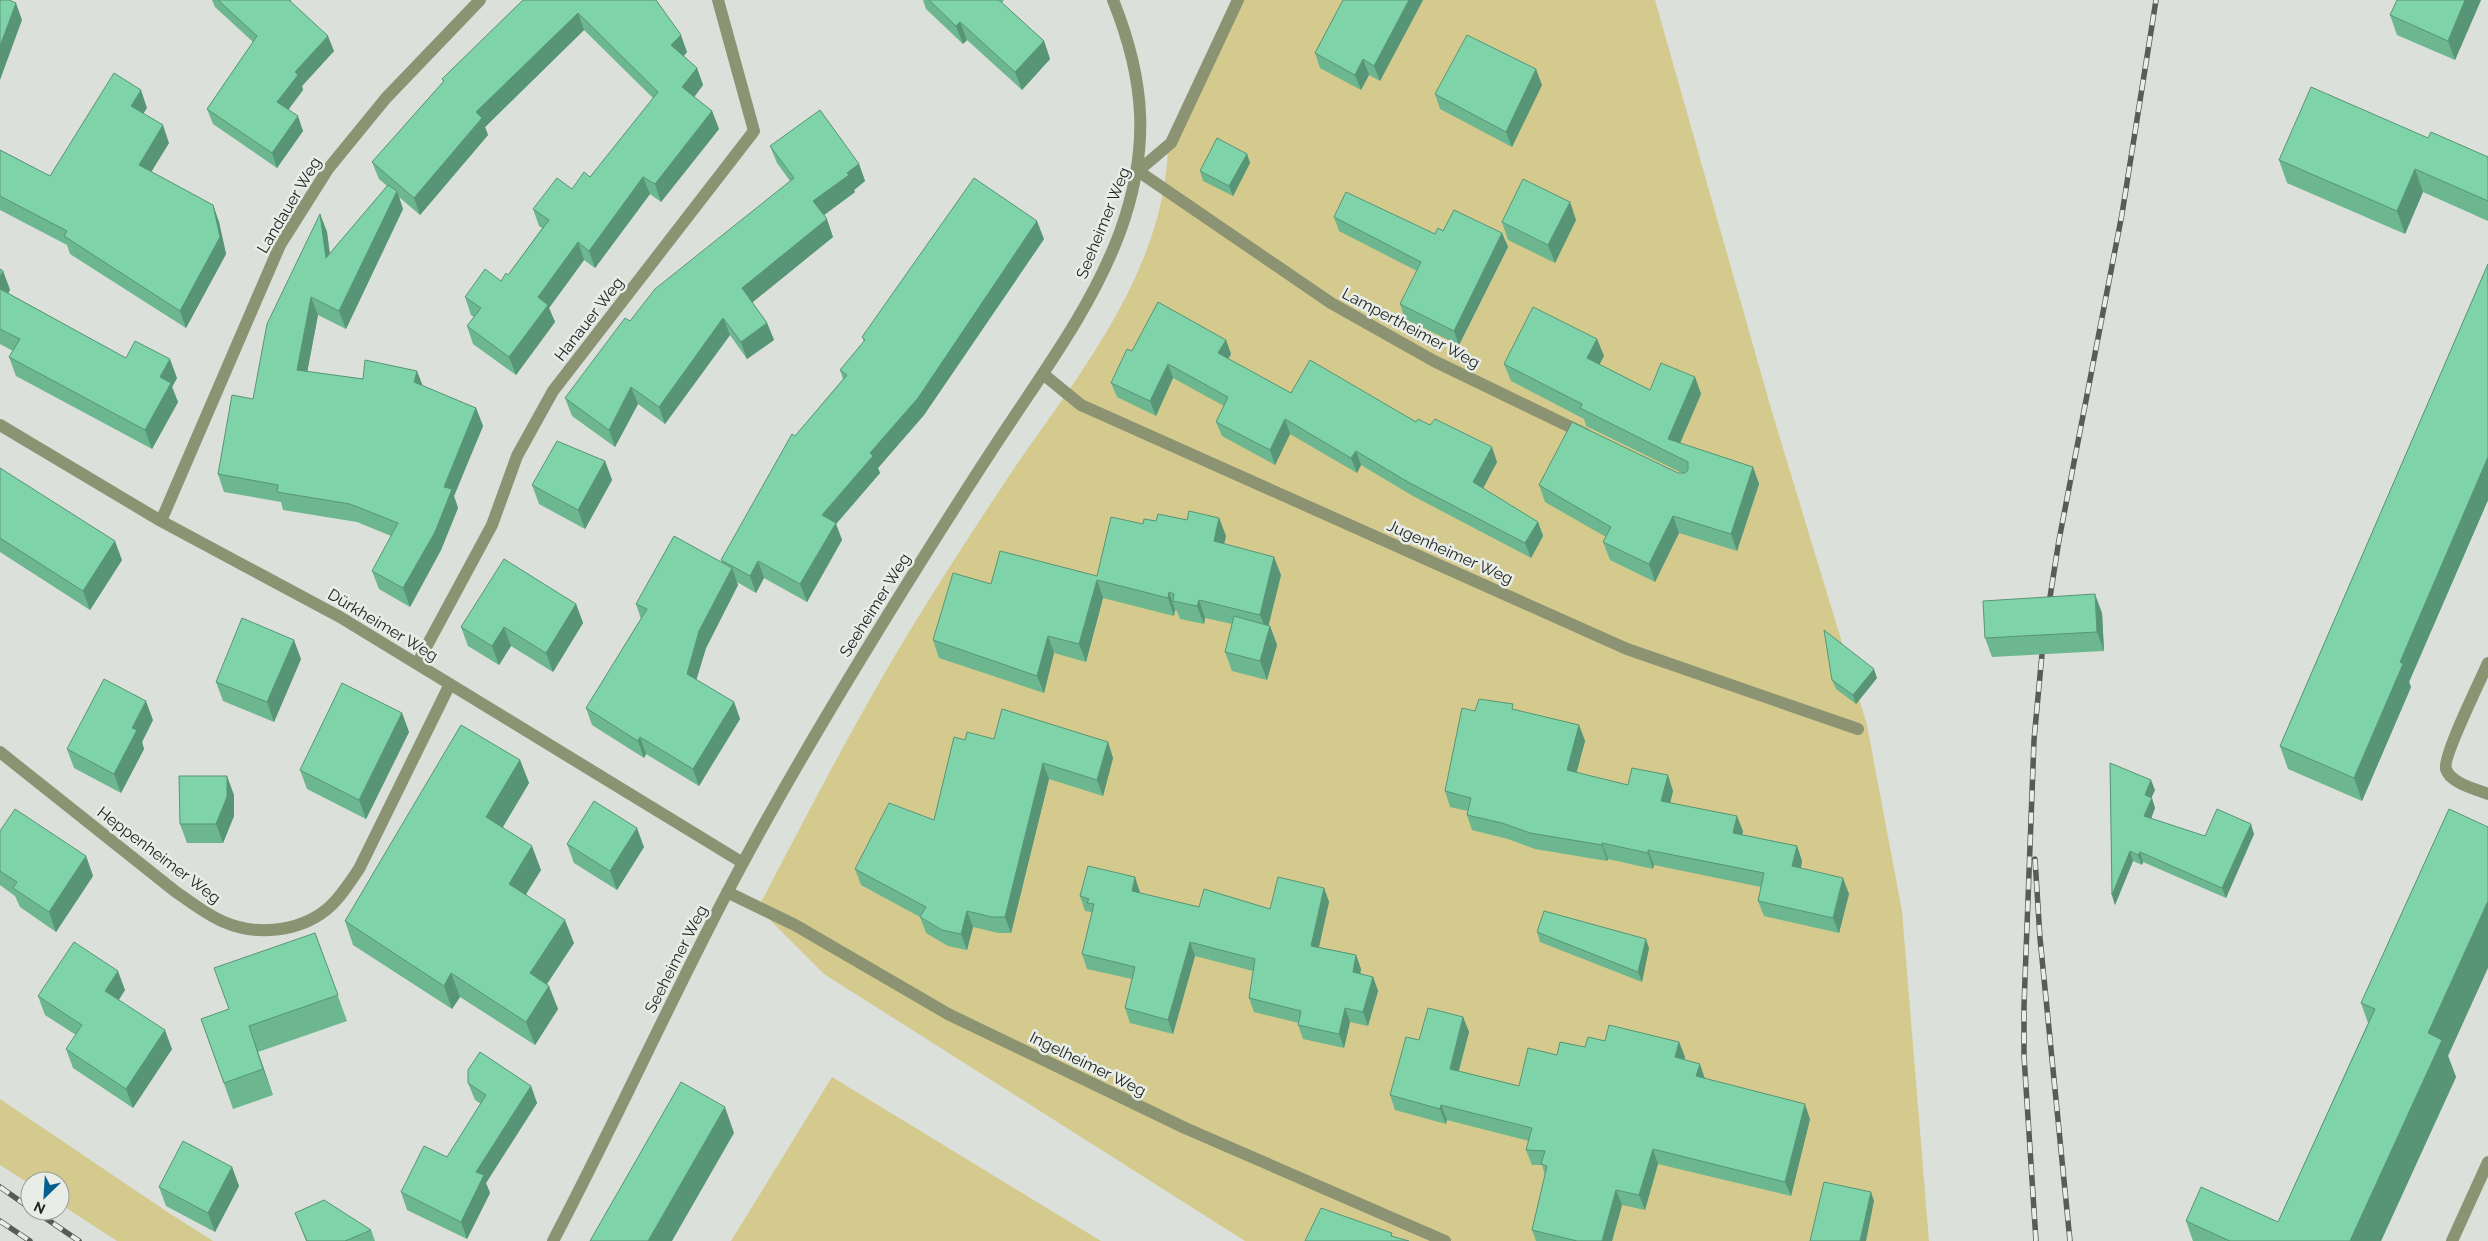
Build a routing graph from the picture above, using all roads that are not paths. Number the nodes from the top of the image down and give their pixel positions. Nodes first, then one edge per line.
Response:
1 (480, 0) edge
2 (718, 0) edge
3 (1113, 0) edge
4 (1238, 0) edge
5 (1138, 171) junction
6 (1043, 374) junction
7 (0, 425) edge
8 (1600, 441) edge
9 (161, 521) junction
10 (2488, 663) edge
11 (417, 664) junction
12 (450, 684) junction
13 (1858, 729) dead end
14 (0, 752) edge
15 (2488, 794) edge
16 (743, 863) junction
17 (727, 892) junction
18 (2488, 1162) edge
19 (553, 1241) edge
20 (1445, 1241) edge
21 (2452, 1241) edge

1 - 9 street, Landauer Weg
2 - 11 street, Hanauer Weg
3 - 5 street
4 - 5 street, Seeheimer Weg
5 - 6 street, Seeheimer Weg
5 - 8 street, Lampertheimer Weg
6 - 13 street, Jugenheimer Weg
6 - 16 street, Seeheimer Weg
7 - 9 street, Dürkheimer Weg
9 - 11 street, Dürkheimer Weg
10 - 15 street
11 - 12 street, Dürkheimer Weg
12 - 14 street, Heppenheimer Weg
12 - 16 street, Dürkheimer Weg
16 - 17 street, Seeheimer Weg
17 - 19 street, Seeheimer Weg
17 - 20 street, Ingelheimer Weg
18 - 21 street

